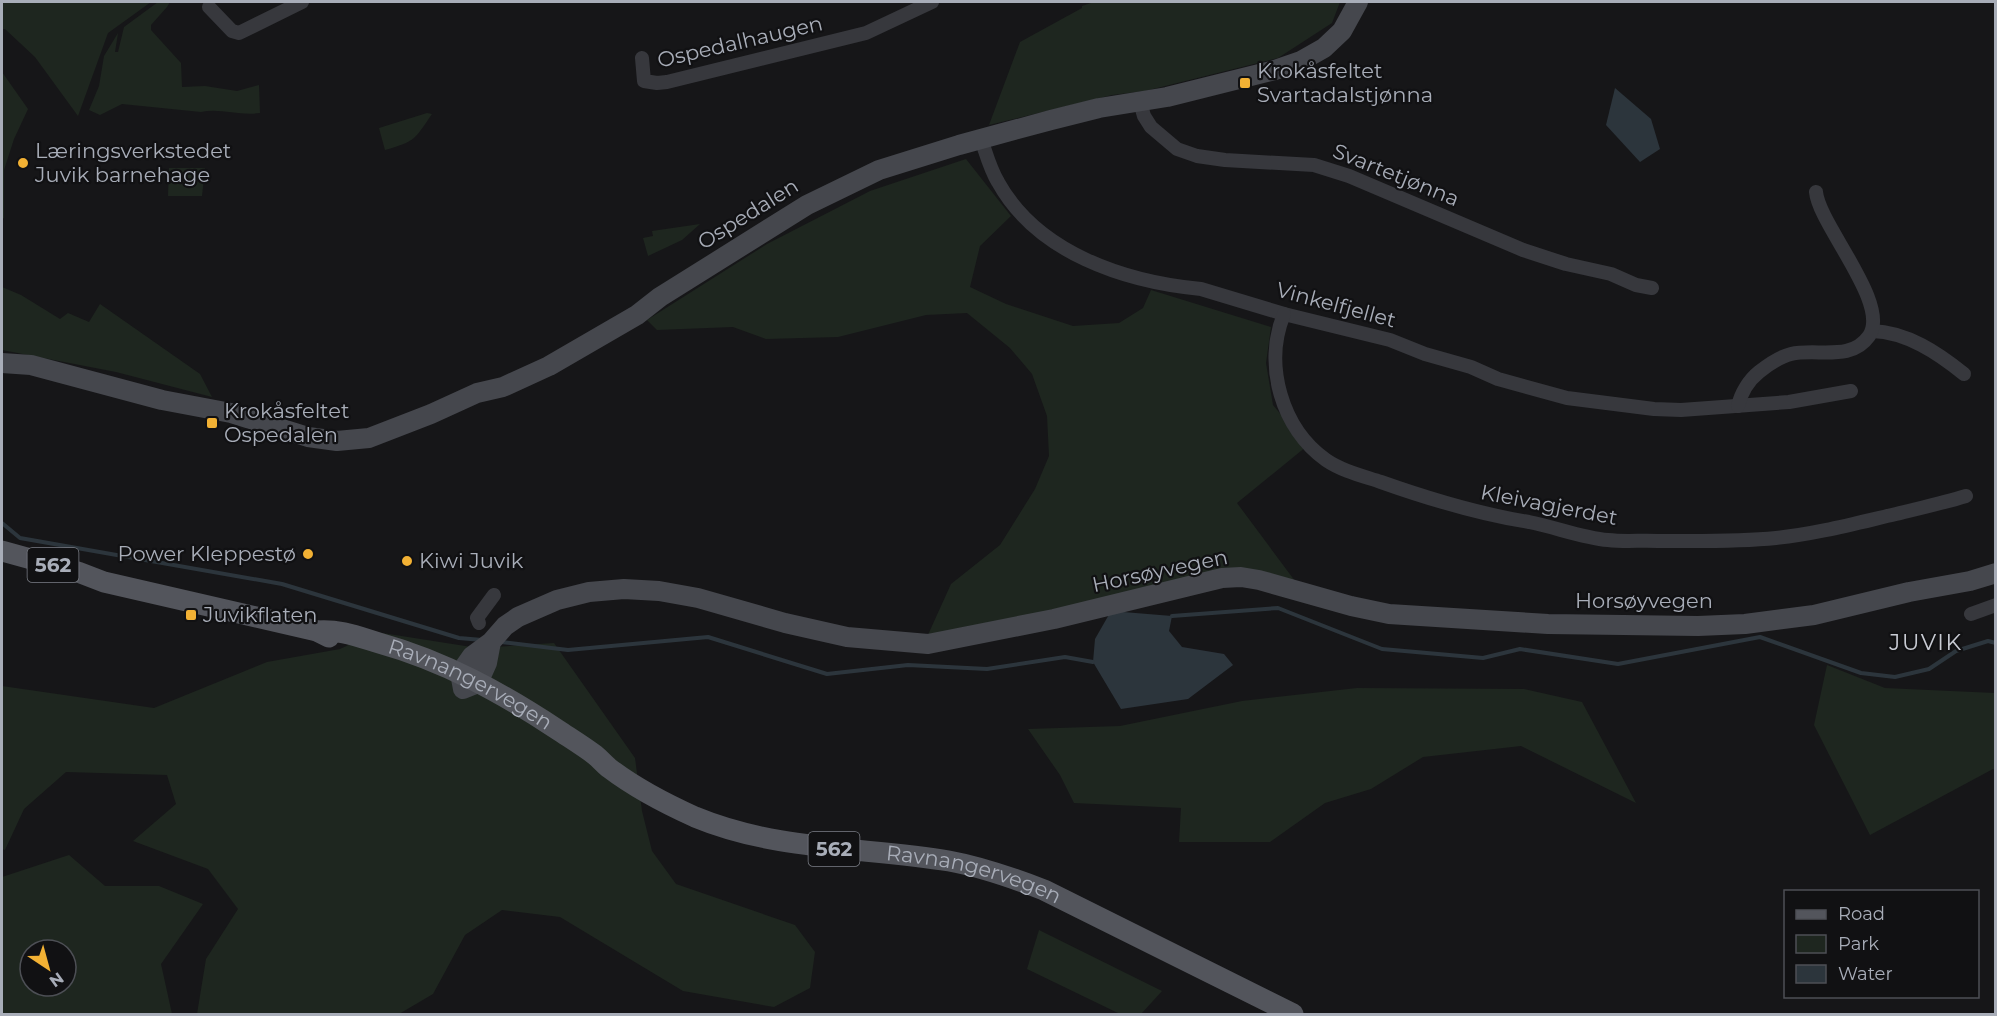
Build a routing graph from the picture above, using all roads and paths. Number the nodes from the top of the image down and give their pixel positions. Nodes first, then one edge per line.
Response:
1 (302, 2) edge
2 (932, 2) edge
3 (1358, 2) edge
4 (209, 7) dead end
5 (642, 58) dead end
6 (1140, 102) junction
7 (981, 139) junction
8 (1816, 192) dead end
9 (1652, 288) dead end
10 (1284, 314) junction
11 (1872, 331) junction
12 (2, 363) edge
13 (1965, 374) dead end
14 (1851, 391) dead end
15 (1738, 406) junction
16 (1966, 496) dead end
17 (2, 551) edge
18 (2, 563) edge
19 (1995, 573) edge
20 (104, 582) junction
21 (494, 594) dead end
22 (1995, 605) edge
23 (1971, 614) dead end
24 (479, 623) dead end
25 (467, 681) junction
26 (1293, 1014) edge

1 - 4 street
2 - 5 street, Ospedalhaugen
3 - 6 main road, Ospedalen
6 - 7 main road, Ospedalen
6 - 9 street, Svartetjønna
7 - 10 street, Vinkelfjellet
7 - 12 main road, Ospedalen
8 - 11 street
10 - 15 street, Vinkelfjellet
10 - 16 street, Kleivagjerdet
11 - 13 street
11 - 15 street
14 - 15 street, Vinkelfjellet
17 - 20 main road, Ravnangervegen / 562
18 - 20 main road, Ravnangervegen / 562
19 - 25 main road, Horsøyvegen
20 - 25 main road, Ravnangervegen / 562
21 - 24 street
22 - 23 street
25 - 26 main road, Ravnangervegen / 562

